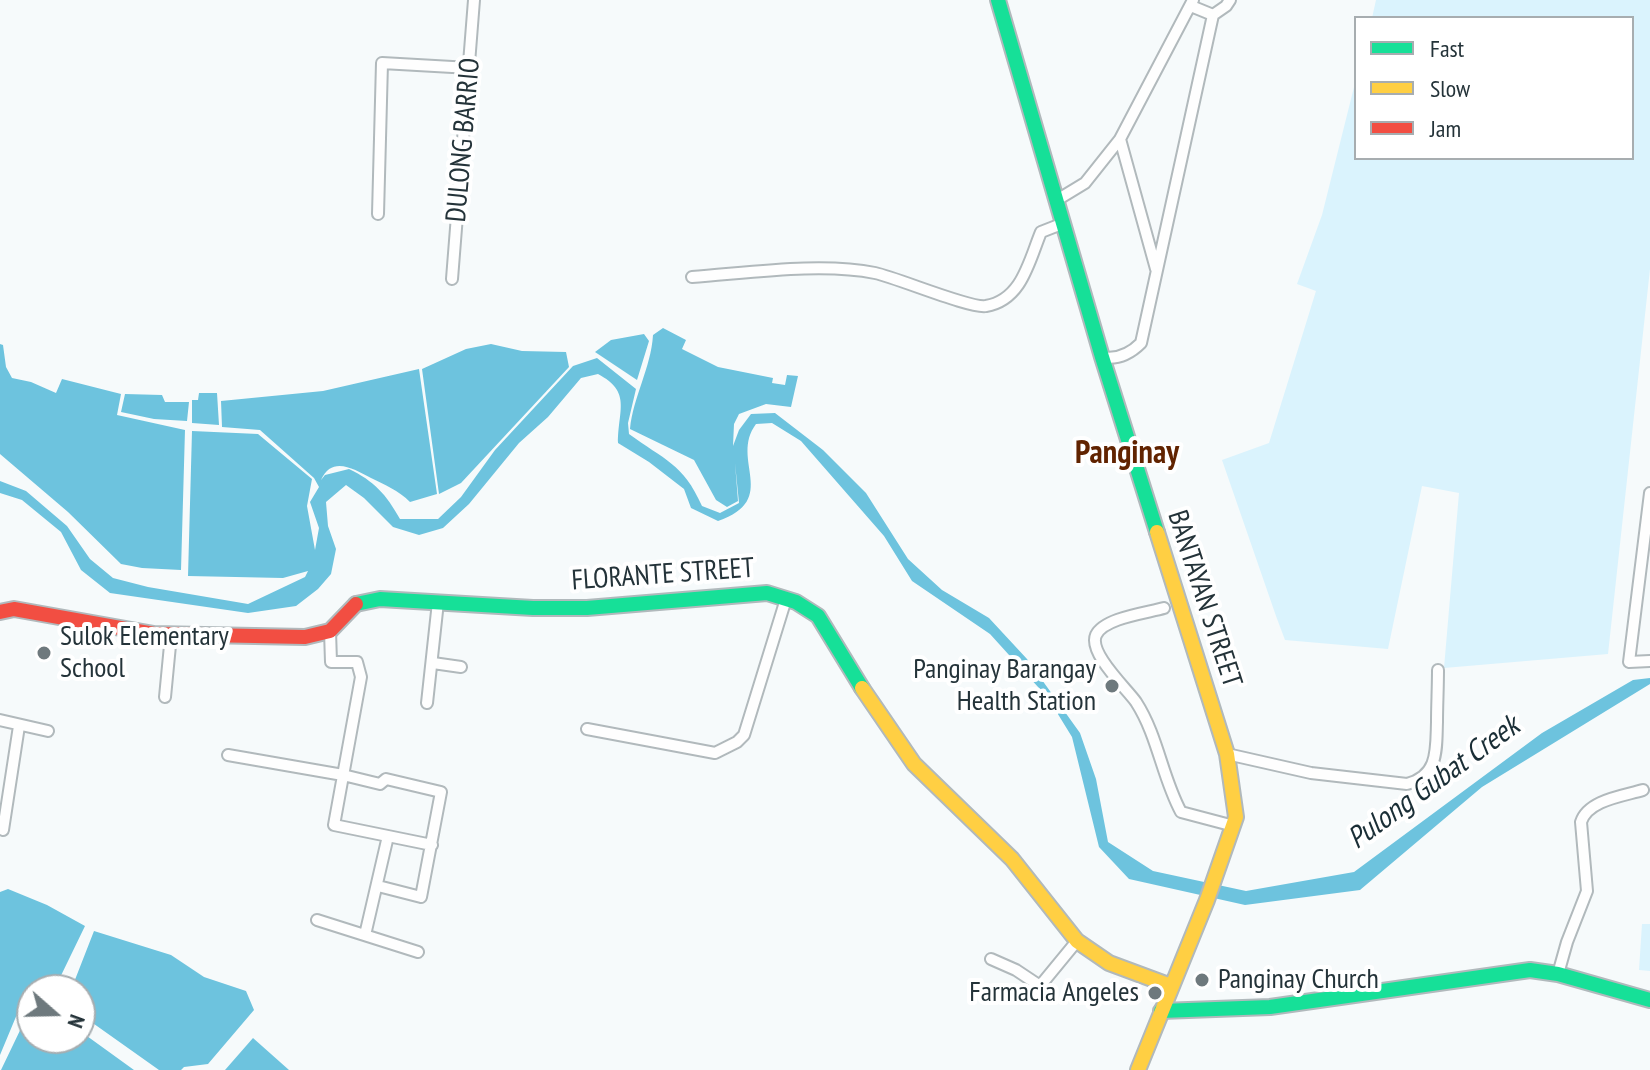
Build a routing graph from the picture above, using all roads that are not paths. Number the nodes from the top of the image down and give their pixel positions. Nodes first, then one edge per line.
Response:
1 (474, 0) edge
2 (998, 0) edge
3 (1230, 0) edge
4 (1192, 3) edge
5 (1213, 15) junction
6 (470, 68) junction
7 (1120, 139) junction
8 (1057, 200) junction
9 (378, 214) dead end
10 (1064, 223) junction
11 (1157, 271) junction
12 (692, 277) dead end
13 (452, 279) dead end
14 (1102, 357) junction
15 (1650, 497) edge
16 (1648, 532) edge
17 (786, 599) junction
18 (438, 602) junction
19 (1172, 606) junction
20 (0, 612) edge
21 (330, 631) junction
22 (171, 635) junction
23 (1650, 661) edge
24 (433, 663) junction
25 (461, 667) dead end
26 (1438, 670) dead end
27 (165, 697) dead end
28 (427, 703) dead end
29 (0, 720) edge
30 (19, 726) junction
31 (587, 729) dead end
32 (48, 731) dead end
33 (1227, 754) junction
34 (228, 755) dead end
35 (343, 775) junction
36 (1643, 790) dead end
37 (1234, 826) junction
38 (3, 830) dead end
39 (388, 836) junction
40 (432, 845) junction
41 (378, 886) junction
42 (317, 920) dead end
43 (365, 935) junction
44 (1077, 941) junction
45 (418, 952) dead end
46 (991, 959) dead end
47 (1558, 974) junction
48 (1171, 986) junction
49 (1650, 1000) edge
50 (1161, 1011) junction
51 (1138, 1070) edge

1 - 6 street, DULONG BARRIO
2 - 8 street, BANTAYAN STREET
3 - 5 street
4 - 5 street
4 - 7 street
5 - 11 street
6 - 9 street
6 - 13 street, DULONG BARRIO
7 - 8 street
7 - 11 street
8 - 10 street, BANTAYAN STREET
10 - 12 street
10 - 14 street, BANTAYAN STREET
11 - 14 street
14 - 19 street, BANTAYAN STREET
15 - 16 street
16 - 23 street
17 - 18 street, FLORANTE STREET
17 - 31 street
17 - 44 street, FLORANTE STREET
18 - 21 street, FLORANTE STREET
18 - 24 street
19 - 33 street, BANTAYAN STREET
19 - 37 street
20 - 22 street
21 - 22 street
21 - 35 street
22 - 27 street
24 - 25 street
24 - 28 street
26 - 33 street
29 - 30 street
30 - 32 street
30 - 38 street
33 - 37 street, BANTAYAN STREET
34 - 35 street
35 - 39 street
35 - 40 street
36 - 47 street
37 - 48 street, BANTAYAN STREET
39 - 40 street
39 - 41 street
40 - 41 street
41 - 43 street
42 - 43 street
43 - 45 street
44 - 46 street
44 - 48 street, FLORANTE STREET
47 - 49 street
47 - 50 street
48 - 50 street, BANTAYAN STREET
50 - 51 street, BANTAYAN STREET

